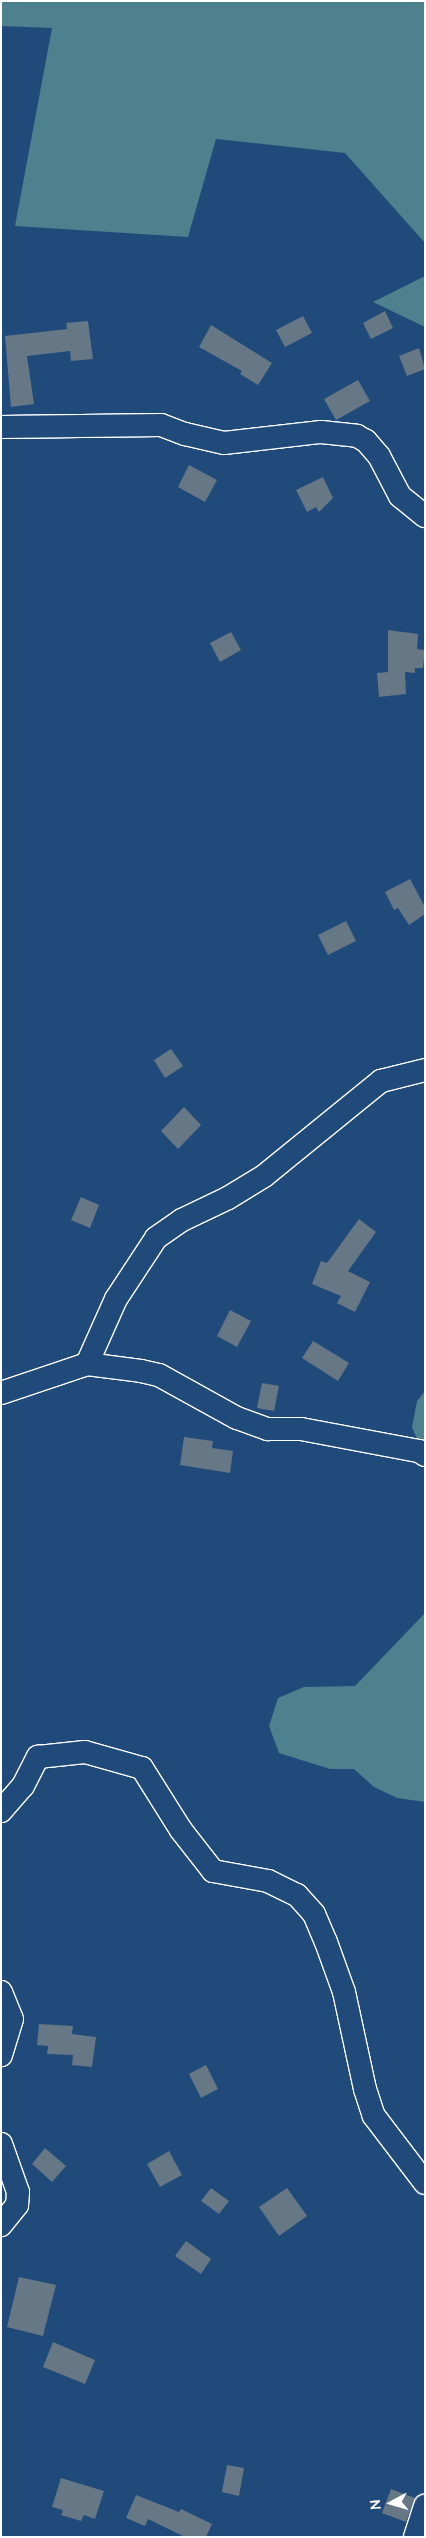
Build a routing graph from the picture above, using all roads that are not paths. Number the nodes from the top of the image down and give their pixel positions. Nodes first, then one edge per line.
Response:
1 (1, 427) edge
2 (425, 516) edge
3 (425, 1070) edge
4 (87, 1364) junction
5 (1, 1393) edge
6 (425, 1455) edge
7 (6, 1797) edge
8 (1, 1992) edge
9 (1, 2055) edge
10 (1, 2144) edge
11 (425, 2183) edge
12 (1, 2225) edge
13 (425, 2506) edge
14 (414, 2537) edge

1 - 2 street
3 - 4 street
4 - 5 street
4 - 6 street
7 - 11 street
8 - 9 street
10 - 12 street
13 - 14 street

